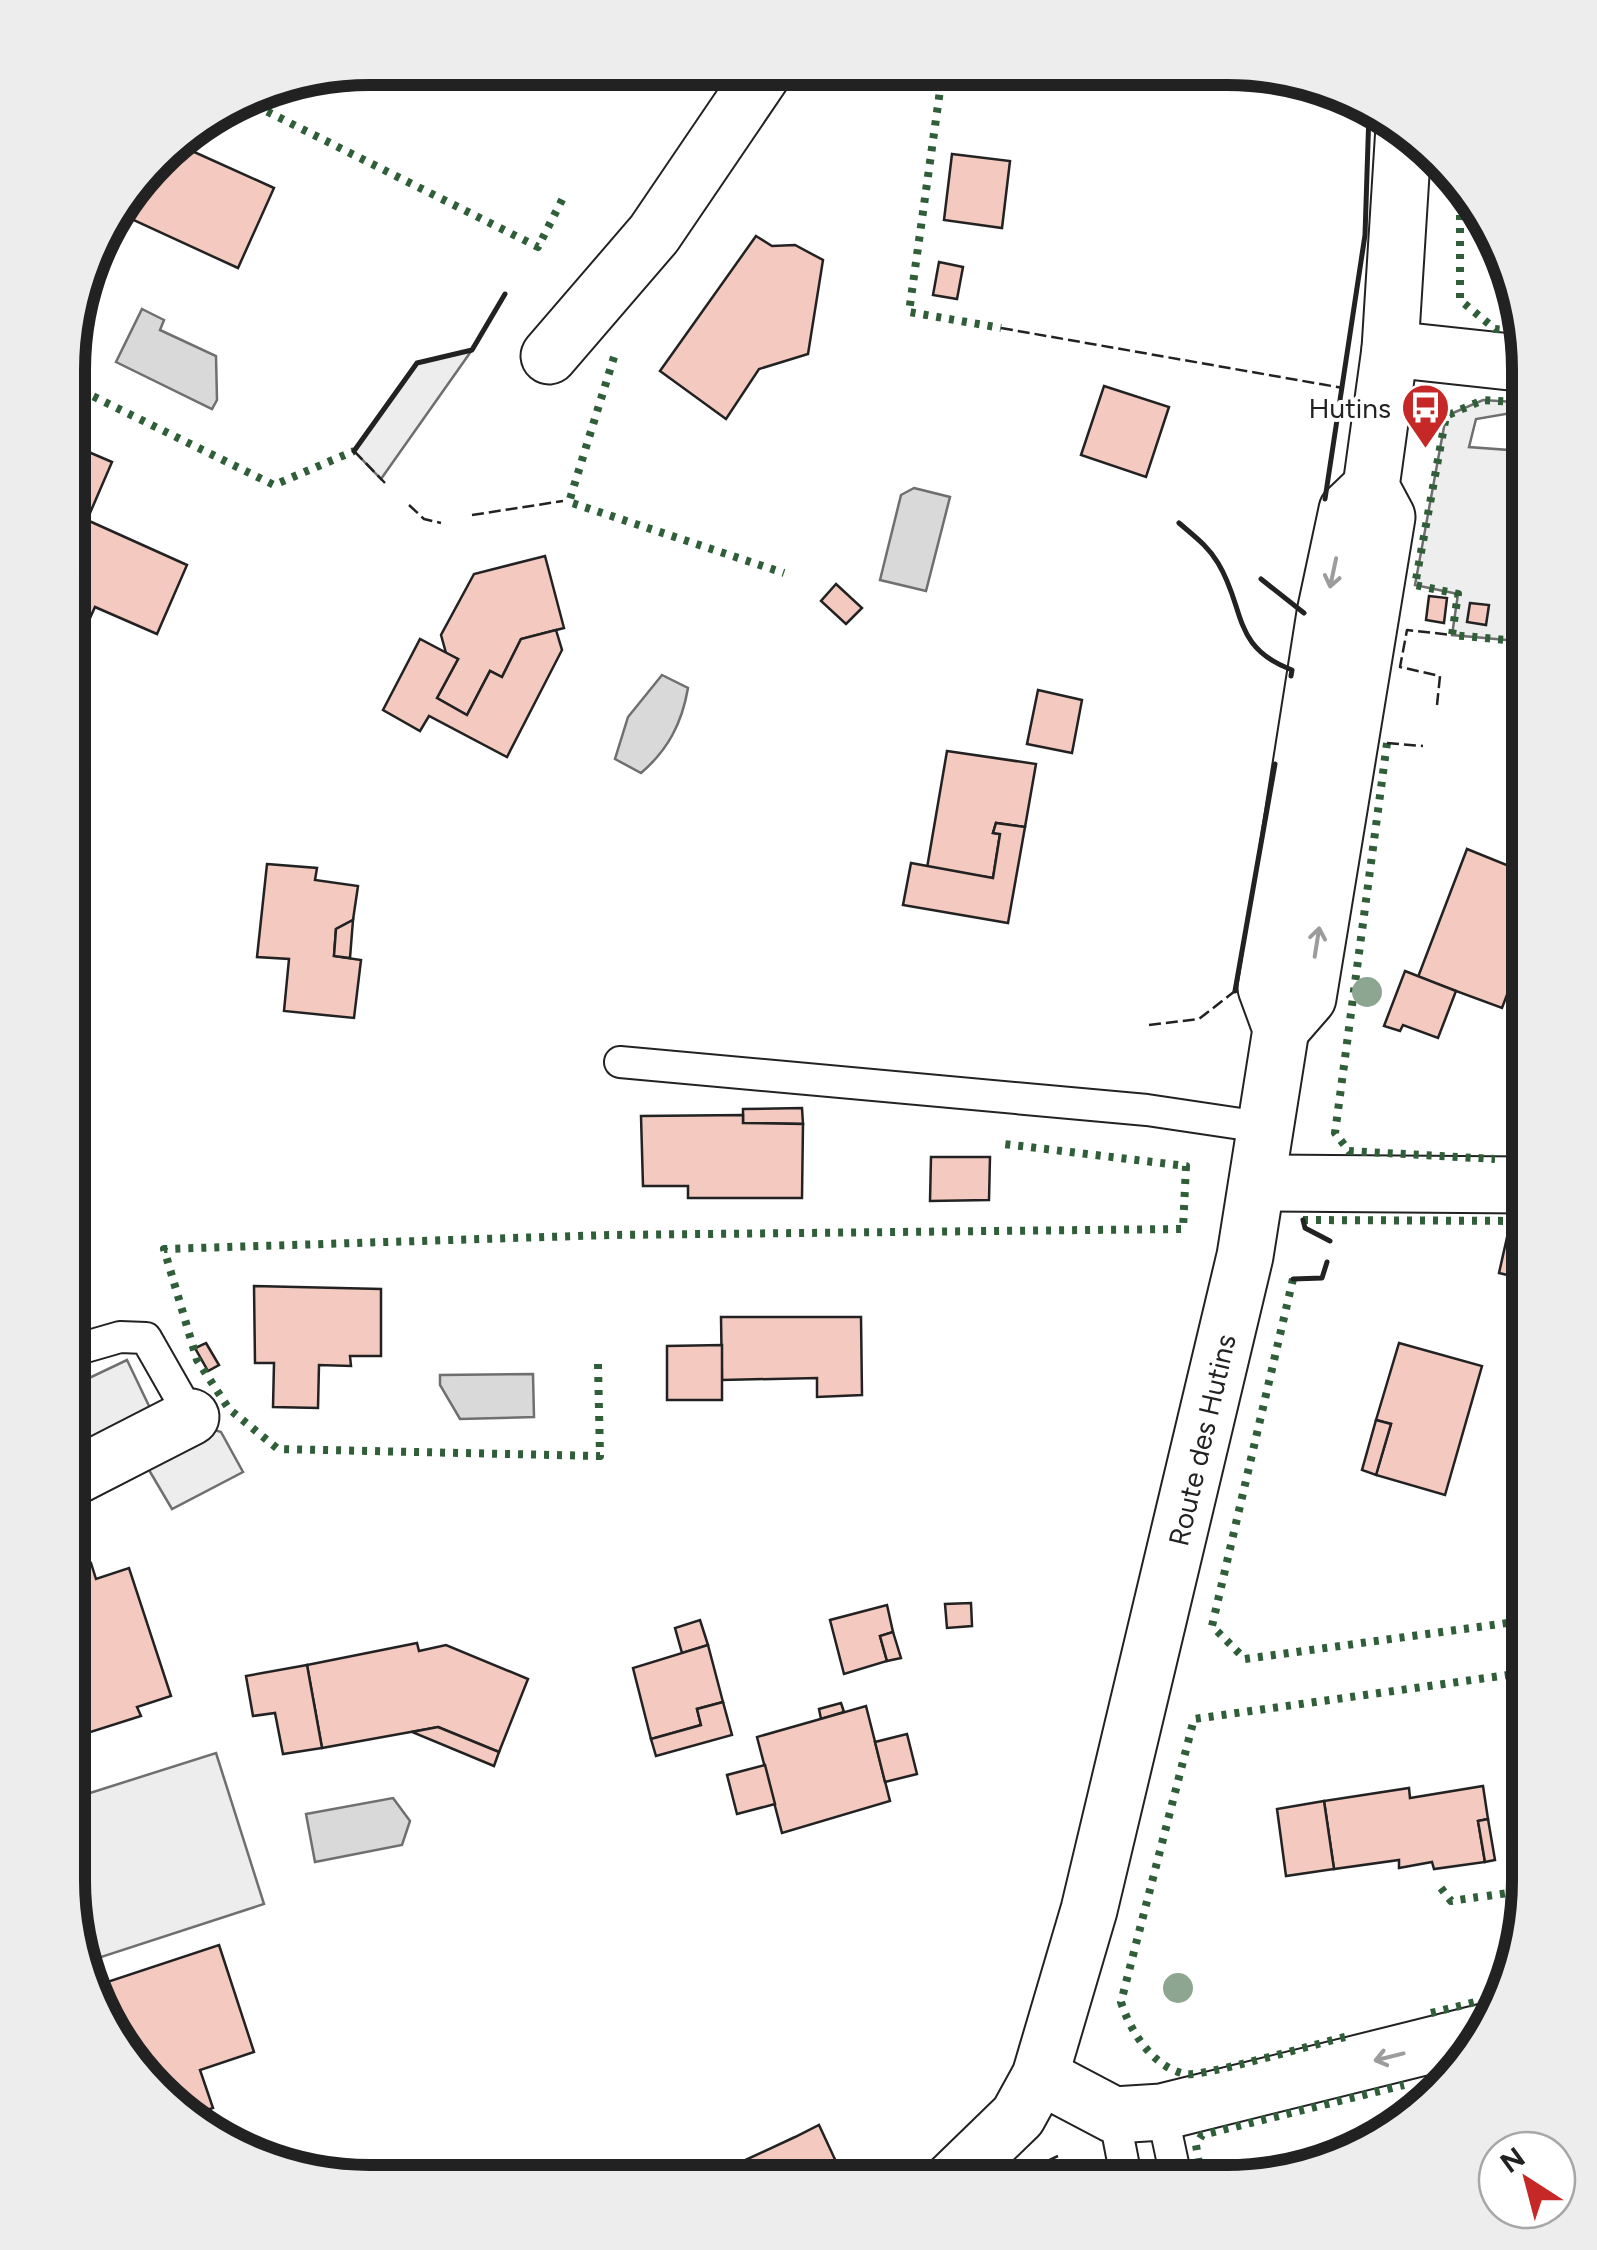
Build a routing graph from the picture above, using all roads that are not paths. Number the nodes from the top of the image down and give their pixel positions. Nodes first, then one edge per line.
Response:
1 (755, 85) edge
2 (1403, 147) edge
3 (1390, 349) junction
4 (548, 356) dead end
5 (1512, 362) edge
6 (620, 1062) dead end
7 (1268, 1128) junction
8 (1257, 1183) junction
9 (1511, 1186) edge
10 (85, 1347) edge
11 (191, 1417) joint
12 (85, 1471) edge
13 (1465, 2036) edge
14 (1040, 2076) junction
15 (1138, 2113) junction
16 (968, 2165) edge
17 (1130, 2165) edge
18 (1167, 2165) edge

1 - 4 street
2 - 3 street, Route des Hutins
3 - 5 street
3 - 7 street, Route des Hutins
6 - 7 lane
7 - 8 street, Route des Hutins
8 - 9 street
8 - 14 street, Route des Hutins
10 - 11 lane
11 - 12 street
13 -> 15 street
14 - 15 street
14 - 16 street, Route des Hutins
15 - 17 lane
15 - 18 lane

